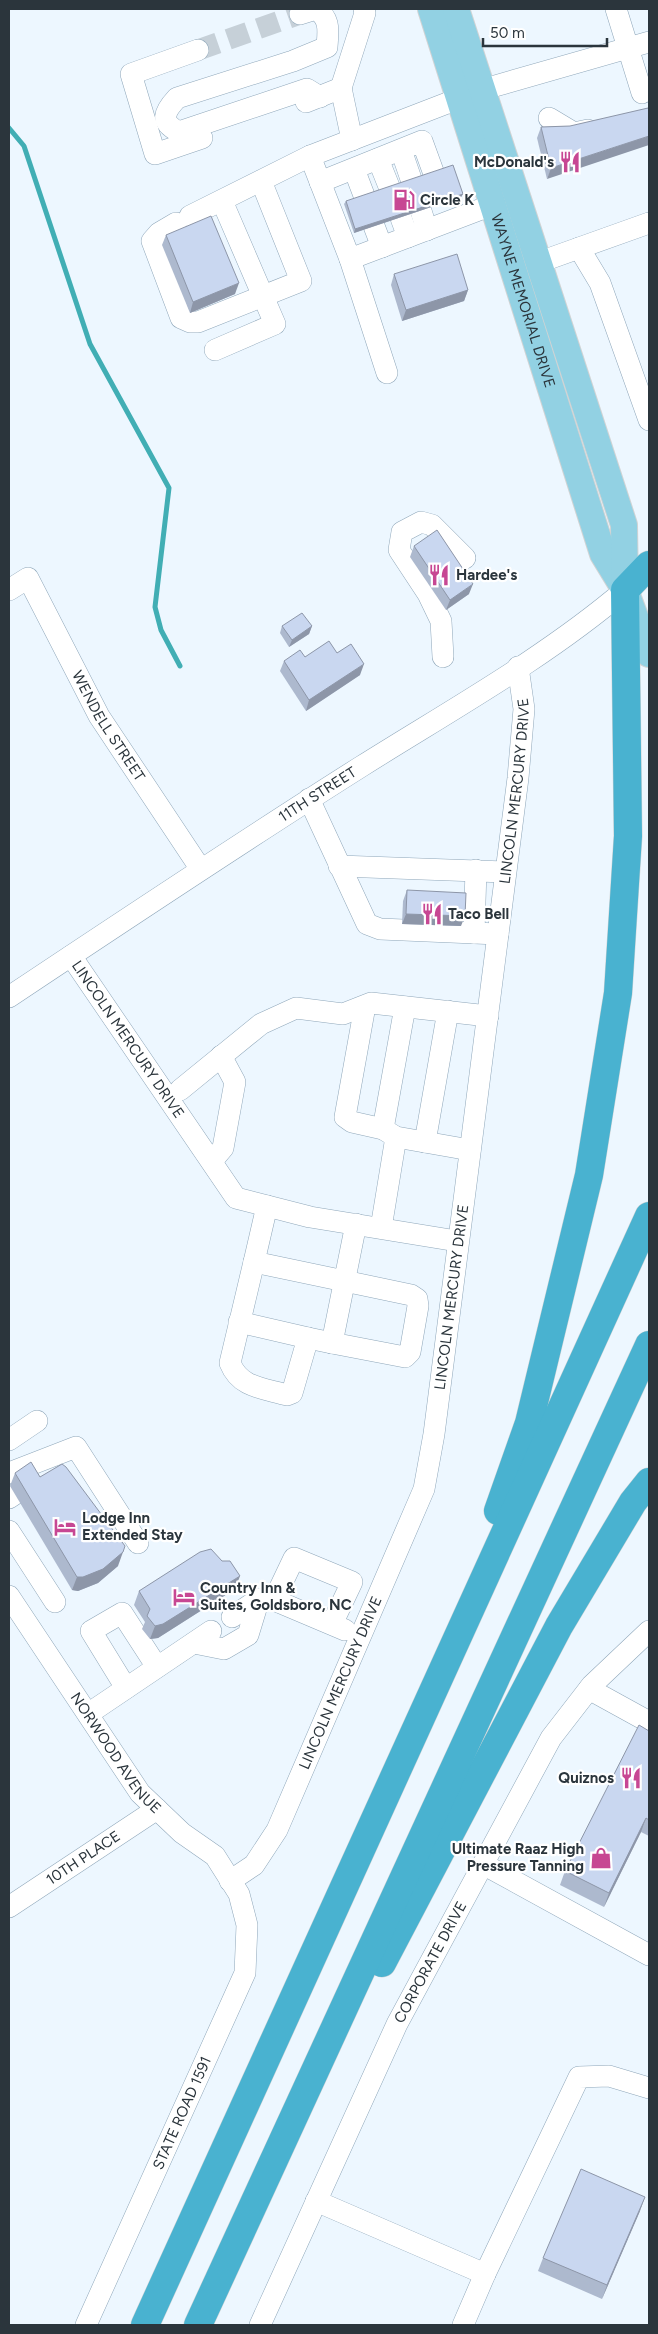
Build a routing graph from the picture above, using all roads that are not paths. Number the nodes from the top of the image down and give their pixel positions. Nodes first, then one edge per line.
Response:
1 (364, 9) edge
2 (431, 9) edge
3 (456, 9) edge
4 (616, 9) edge
5 (300, 14) dead end
6 (649, 42) edge
7 (628, 48) junction
8 (198, 50) tunnel mouth
9 (340, 88) junction
10 (642, 93) dead end
11 (470, 94) junction
12 (320, 97) junction
13 (549, 118) dead end
14 (609, 125) edge
15 (352, 140) junction
16 (401, 150) junction
17 (310, 156) junction
18 (378, 159) junction
19 (354, 169) junction
20 (434, 174) edge
21 (261, 181) junction
22 (320, 182) junction
23 (412, 182) edge
24 (390, 189) edge
25 (365, 198) edge
26 (492, 205) junction
27 (189, 219) junction
28 (649, 224) edge
29 (374, 226) edge
30 (382, 247) junction
31 (579, 248) junction
32 (350, 260) junction
33 (537, 263) junction
34 (263, 296) junction
35 (215, 350) dead end
36 (388, 373) dead end
37 (649, 420) edge
38 (465, 558) dead end
39 (649, 565) edge
40 (637, 589) edge
41 (9, 590) edge
42 (649, 654) edge
43 (443, 657) dead end
44 (518, 667) junction
45 (309, 799) junction
46 (200, 868) junction
47 (476, 870) junction
48 (505, 872) junction
49 (343, 875) junction
50 (474, 933) junction
51 (498, 934) junction
52 (71, 956) junction
53 (9, 998) edge
54 (365, 1006) junction
55 (405, 1007) junction
56 (448, 1011) junction
57 (488, 1016) junction
58 (221, 1056) junction
59 (180, 1090) dead end
60 (390, 1133) junction
61 (425, 1142) junction
62 (470, 1150) junction
63 (212, 1161) junction
64 (267, 1206) junction
65 (649, 1216) edge
66 (356, 1224) junction
67 (381, 1228) junction
68 (457, 1241) junction
69 (254, 1262) junction
70 (346, 1282) junction
71 (240, 1322) junction
72 (308, 1338) junction
73 (332, 1343) junction
74 (649, 1345) edge
75 (37, 1421) dead end
76 (9, 1440) edge
77 (42, 1459) junction
78 (9, 1473) edge
79 (649, 1482) edge
80 (18, 1492) edge
81 (9, 1532) edge
82 (138, 1543) dead end
83 (9, 1596) edge
84 (266, 1600) junction
85 (55, 1602) dead end
86 (232, 1617) dead end
87 (332, 1624) junction
88 (649, 1631) edge
89 (360, 1636) junction
90 (157, 1667) junction
91 (126, 1688) junction
92 (589, 1689) junction
93 (431, 1696) junction
94 (88, 1714) junction
95 (649, 1722) edge
96 (157, 1809) junction
97 (483, 1864) junction
98 (235, 1887) junction
99 (9, 1908) edge
100 (649, 1955) edge
101 (649, 2088) edge
102 (303, 2095) junction
103 (316, 2201) junction
104 (485, 2274) junction
105 (86, 2325) edge
106 (145, 2325) edge
107 (198, 2325) edge
108 (260, 2325) edge
109 (463, 2325) edge

1 - 9 street
2 - 11 main road, WAYNE MEMORIAL DRIVE
3 - 11 main road, WAYNE MEMORIAL DRIVE
4 - 7 street
5 - 12 street
6 - 7 street
7 - 10 street
7 - 11 street
8 - 12 street
9 - 12 street
9 - 15 street
11 - 15 street
11 - 26 main road, WAYNE MEMORIAL DRIVE
11 - 33 main road, WAYNE MEMORIAL DRIVE
13 - 14 street
15 - 17 street
16 - 18 street
16 - 20 street
16 - 23 street
17 - 21 street
17 - 22 street
18 - 19 street
18 - 24 street
19 - 22 street
19 - 25 street
21 - 27 street
21 - 34 street
22 - 32 street
26 - 30 street
26 - 40 main road, WAYNE MEMORIAL DRIVE
27 - 34 street
27 - 34 street
28 - 31 street
29 - 30 street
30 - 32 street
31 - 33 street
31 - 37 street
32 - 36 street
33 - 40 main road, WAYNE MEMORIAL DRIVE
34 - 35 street
38 - 43 street
39 - 40 highway
40 - 42 main road, WAYNE MEMORIAL DRIVE
40 - 44 street, 11TH STREET
40 - 93 highway
41 - 46 street, WENDELL STREET
44 - 45 street, 11TH STREET
44 - 48 street, LINCOLN MERCURY DRIVE
45 - 46 street, 11TH STREET
45 - 49 street
46 - 52 street, 11TH STREET
47 - 48 street
47 - 49 street
47 - 50 street
48 - 51 street, LINCOLN MERCURY DRIVE
49 - 50 street
50 - 51 street
51 - 57 street, LINCOLN MERCURY DRIVE
52 - 53 street, 11TH STREET
52 - 63 street, LINCOLN MERCURY DRIVE
54 - 55 street
54 - 58 street
54 - 60 street
55 - 56 street
55 - 60 street
56 - 57 street
56 - 61 street
57 - 62 street, LINCOLN MERCURY DRIVE
58 - 59 street
58 - 63 street
60 - 61 street
60 - 67 street
61 - 62 street
62 - 68 street, LINCOLN MERCURY DRIVE
63 - 64 street, LINCOLN MERCURY DRIVE
64 - 66 street
64 - 69 street
65 - 93 highway
66 - 67 street
66 - 70 street
67 - 68 street
68 - 89 street, LINCOLN MERCURY DRIVE
69 - 70 street
69 - 71 street
70 - 73 street
70 - 73 street
71 - 72 street
71 - 72 street
72 - 73 street
74 - 102 highway
75 - 76 street
77 - 78 street
77 - 80 street
77 - 82 street
79 - 102 highway
81 - 85 street
83 - 94 street, NORWOOD AVENUE
84 - 86 street
84 - 87 street
84 - 87 street
84 - 90 street
87 - 89 street
88 - 92 street, CORPORATE DRIVE
89 - 98 street, LINCOLN MERCURY DRIVE
90 - 91 street
90 - 91 street
91 - 94 street
92 - 95 street
92 - 97 street, CORPORATE DRIVE
93 - 106 highway
94 - 96 street, NORWOOD AVENUE
96 - 98 street, NORWOOD AVENUE
96 - 99 street, 10TH PLACE
97 - 100 street
97 - 103 street, CORPORATE DRIVE
98 - 105 street, STATE ROAD 1591
101 - 104 street
102 - 107 highway
103 - 104 street
103 - 108 street, CORPORATE DRIVE
104 - 109 street

